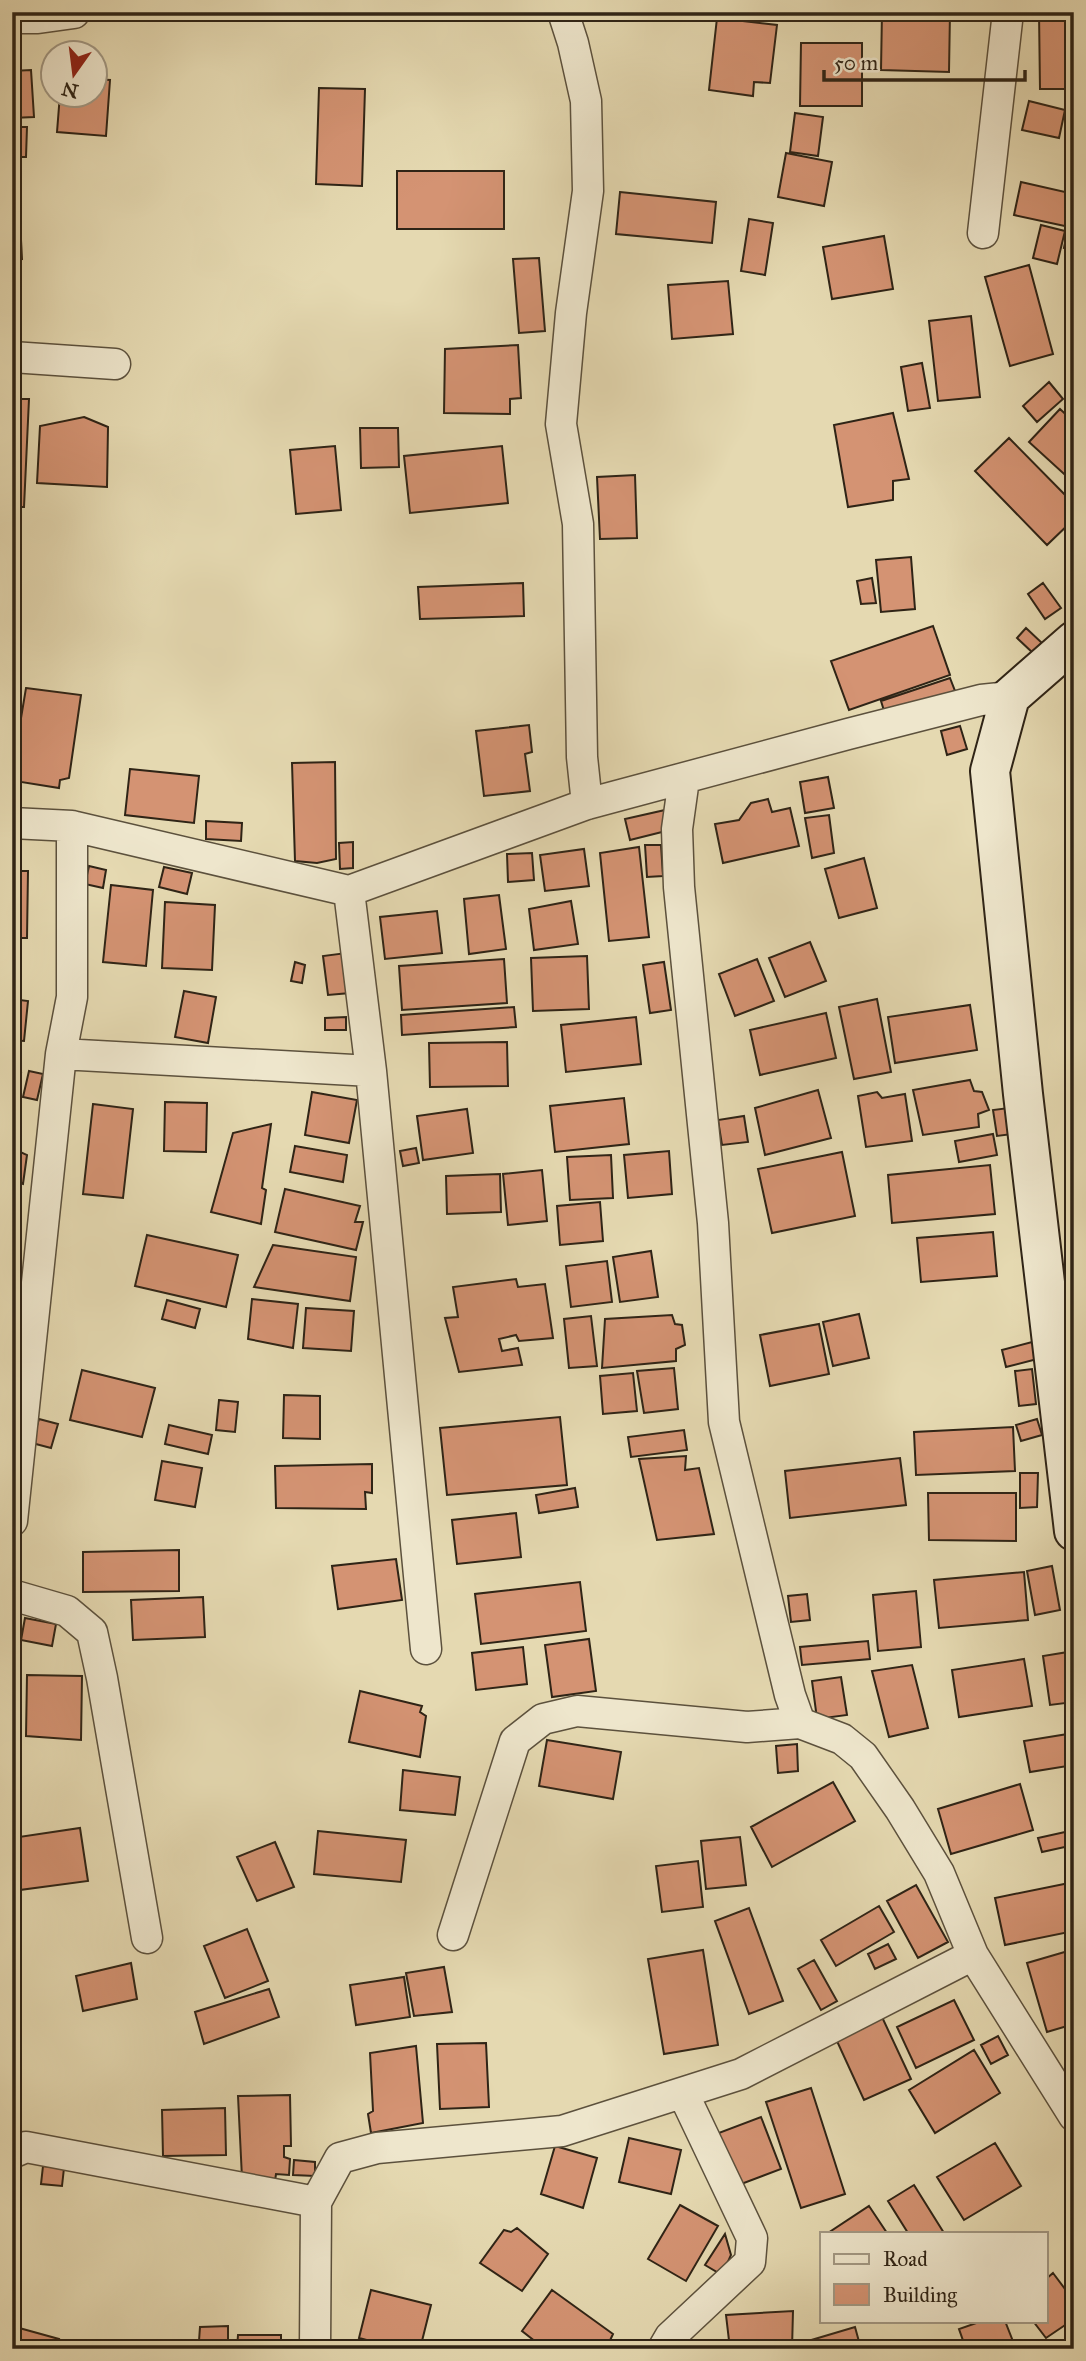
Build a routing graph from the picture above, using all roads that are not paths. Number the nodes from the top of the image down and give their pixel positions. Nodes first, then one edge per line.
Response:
1 (563, 12) edge
2 (1008, 12) edge
3 (74, 13) edge
4 (12, 18) edge
5 (983, 233) dead end
6 (12, 357) edge
7 (115, 364) dead end
8 (1074, 641) edge
9 (1010, 696) junction
10 (684, 779) junction
11 (587, 804) junction
12 (12, 823) edge
13 (72, 826) junction
14 (349, 891) junction
15 (61, 1054) junction
16 (371, 1071) junction
17 (12, 1521) edge
18 (1074, 1531) edge
19 (12, 1595) edge
20 (426, 1649) dead end
21 (800, 1723) junction
22 (453, 1935) dead end
23 (147, 1938) dead end
24 (973, 1955) junction
25 (682, 2093) junction
26 (1074, 2116) edge
27 (12, 2152) edge
28 (316, 2202) junction
29 (315, 2349) edge
30 (663, 2349) edge

1 - 11 street
2 - 5 street
3 - 4 street
6 - 7 street
8 - 9 street
9 - 10 street
9 - 18 street
10 - 11 street
10 - 21 street
11 - 14 street
12 - 13 street
13 - 14 street
13 - 15 street
14 - 16 street
15 - 16 street
15 - 17 street
16 - 20 street
19 - 23 street
21 - 22 street
21 - 24 street
24 - 25 street
24 - 26 street
25 - 28 street
25 - 30 street
27 - 28 street
28 - 29 street

